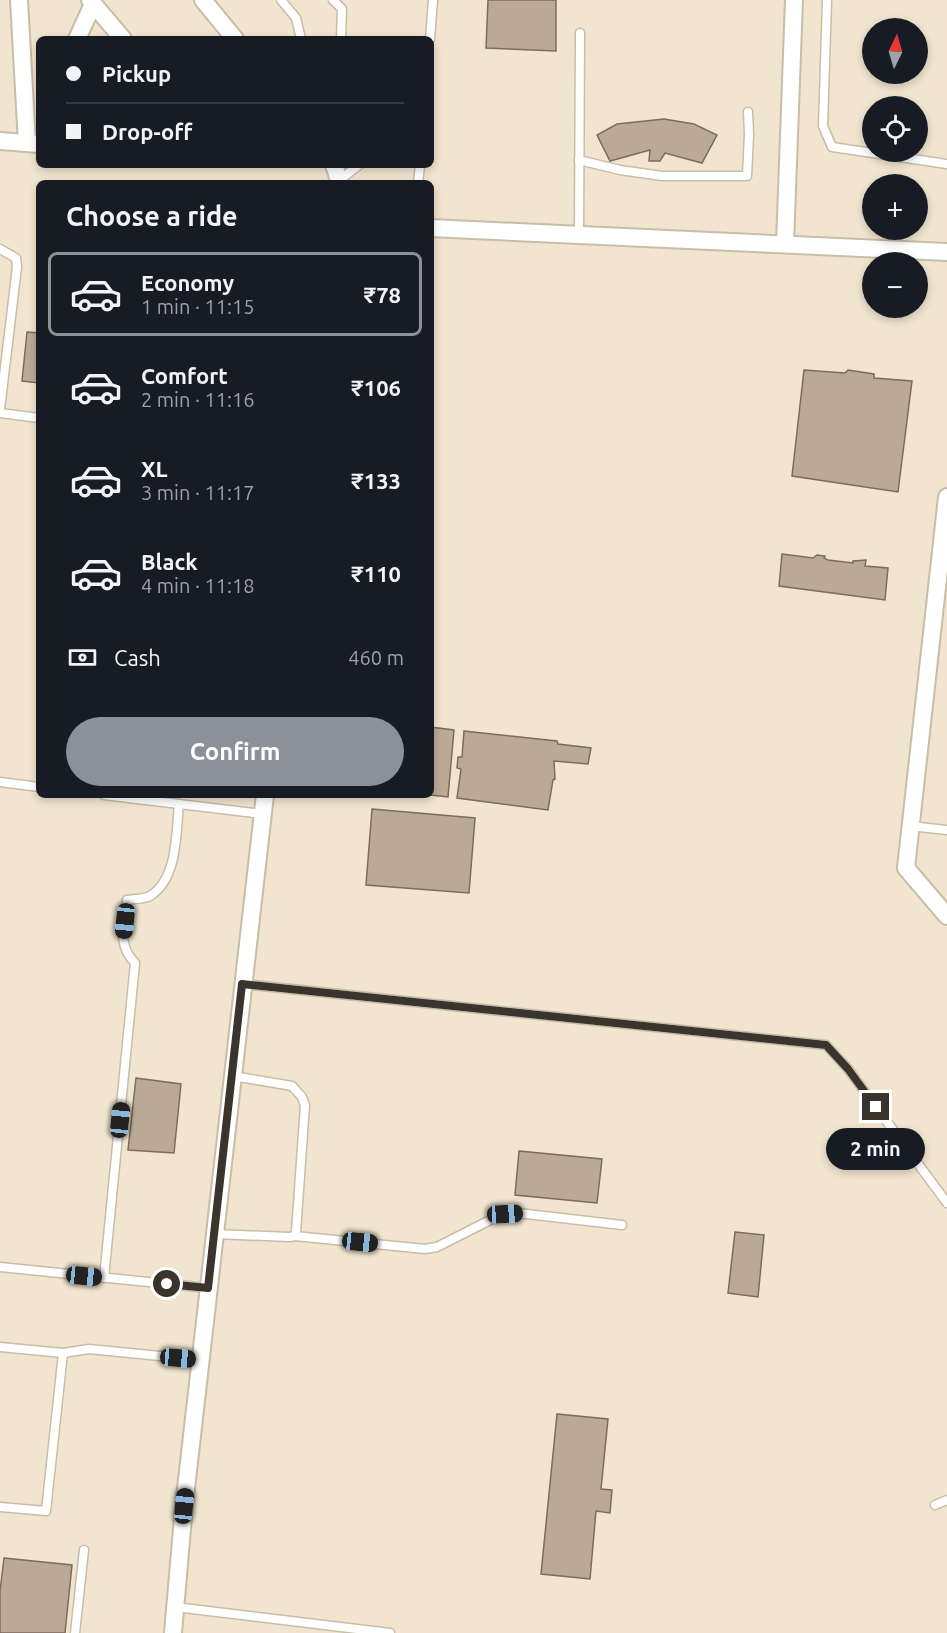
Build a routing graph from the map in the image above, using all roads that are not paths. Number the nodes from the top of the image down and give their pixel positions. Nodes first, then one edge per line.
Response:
1 (19, 0) edge
2 (203, 0) edge
3 (281, 0) edge
4 (333, 0) edge
5 (433, 0) edge
6 (794, 0) edge
7 (827, 0) edge
8 (91, 2) edge
9 (342, 4) edge
10 (580, 33) dead end
11 (78, 36) edge
12 (120, 36) edge
13 (233, 36) edge
14 (300, 36) edge
15 (341, 36) edge
16 (430, 36) edge
17 (748, 112) dead end
18 (0, 141) edge
19 (33, 143) edge
20 (579, 160) junction
21 (947, 164) edge
22 (353, 168) edge
23 (338, 176) edge
24 (434, 228) edge
25 (579, 235) junction
26 (785, 244) junction
27 (0, 249) edge
28 (947, 252) edge
29 (0, 411) edge
30 (36, 417) edge
31 (947, 497) edge
32 (0, 782) edge
33 (36, 787) edge
34 (129, 798) edge
35 (265, 798) edge
36 (179, 804) junction
37 (262, 814) junction
38 (910, 826) junction
39 (947, 830) edge
40 (947, 916) edge
41 (242, 984) junction
42 (232, 1076) junction
43 (947, 1203) edge
44 (622, 1225) dead end
45 (214, 1234) junction
46 (295, 1236) junction
47 (0, 1267) edge
48 (104, 1278) junction
49 (208, 1288) junction
50 (0, 1347) edge
51 (63, 1353) junction
52 (201, 1360) junction
53 (947, 1500) edge
54 (934, 1505) dead end
55 (0, 1507) edge
56 (84, 1550) dead end
57 (175, 1607) junction
58 (75, 1633) edge
59 (173, 1633) edge
60 (390, 1633) edge

1 - 19 street
2 - 13 street
3 - 14 lane
4 - 9 lane
5 - 16 lane
6 - 26 street
7 - 21 lane
8 - 11 street
8 - 12 street
9 - 15 lane
10 - 20 lane
17 - 20 lane
18 - 19 street
20 - 25 lane
22 - 23 lane
24 - 25 street
25 - 26 street
26 - 28 street
27 - 29 lane
29 - 30 lane
31 - 38 street
32 - 33 lane
34 - 36 lane
35 - 37 street
36 - 37 lane
36 - 48 lane
37 - 41 street
38 - 39 lane
38 - 40 street
41 - 42 street
41 - 43 lane
42 - 45 street
42 - 46 lane
44 - 46 lane
45 - 46 lane
45 - 49 street
47 - 48 lane
48 - 49 lane
49 - 52 street
50 - 51 lane
51 - 52 lane
51 - 55 lane
52 - 57 street
53 - 54 lane
56 - 58 lane
57 - 59 street
57 - 60 lane

